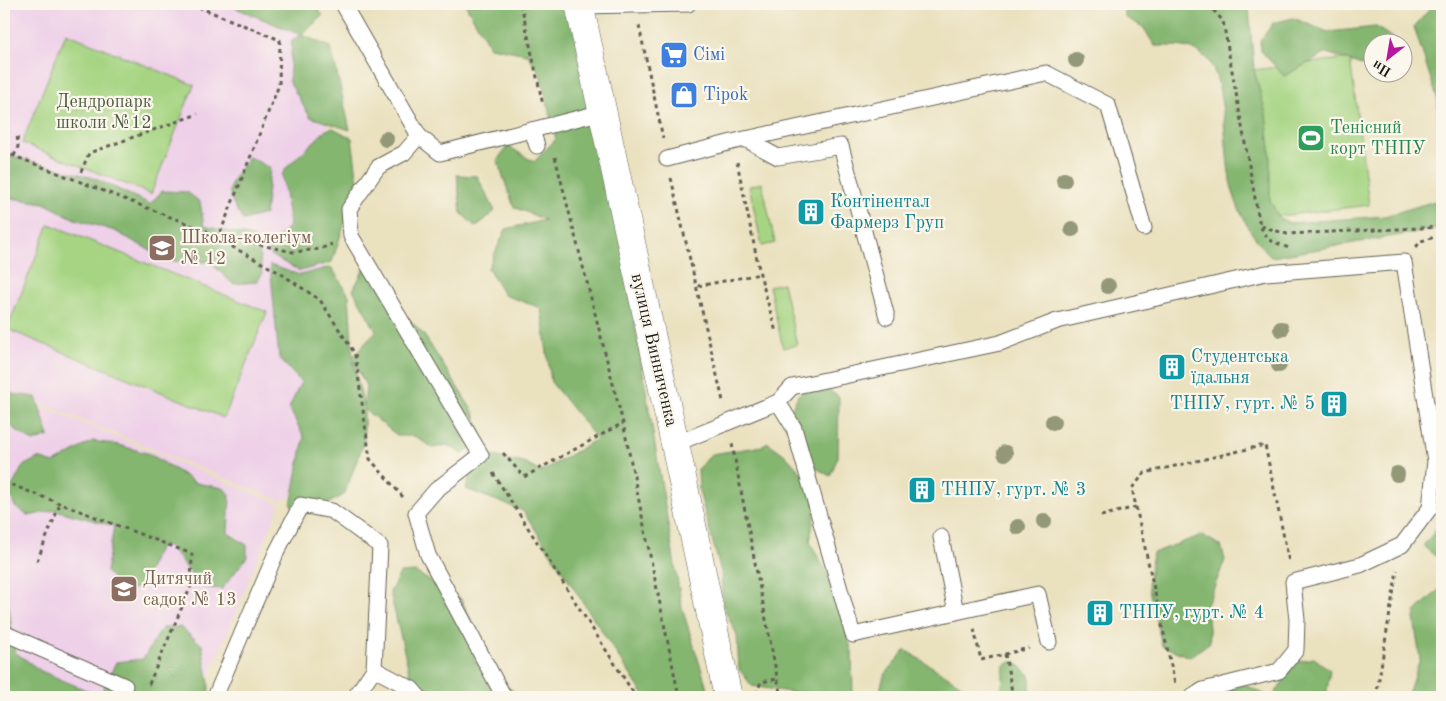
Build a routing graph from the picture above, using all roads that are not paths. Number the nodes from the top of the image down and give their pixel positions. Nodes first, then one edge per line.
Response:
1 (343, 4) edge
2 (688, 4) edge
3 (579, 5) edge
4 (635, 5) edge
5 (603, 112) junction
6 (532, 130) junction
7 (419, 136) junction
8 (739, 140) junction
9 (537, 146) dead end
10 (667, 159) road end
11 (1144, 228) dead end
12 (887, 317) dead end
13 (778, 402) junction
14 (675, 444) junction
15 (1439, 459) edge
16 (941, 537) dead end
17 (963, 610) junction
18 (4, 633) edge
19 (1049, 642) road end
20 (374, 669) junction
21 (125, 686) road end
22 (215, 697) edge
23 (355, 697) edge
24 (419, 697) edge
25 (504, 697) edge
26 (728, 697) edge
27 (1192, 697) edge

1 - 7 lane
2 - 4 lane
3 - 4 lane
3 - 5 main road, вулиця Винниченка
5 - 6 lane
5 - 14 main road, вулиця Винниченка
6 - 7 lane
6 - 9 lane
7 - 25 lane
8 - 10 lane
8 - 11 lane
8 - 12 lane
13 - 14 lane
13 - 15 lane
13 - 17 lane
14 - 26 main road, вулиця Винниченка
15 - 27 lane
16 - 17 lane
17 - 19 lane
18 - 21 lane
20 - 22 lane
20 - 23 lane
20 - 24 lane

